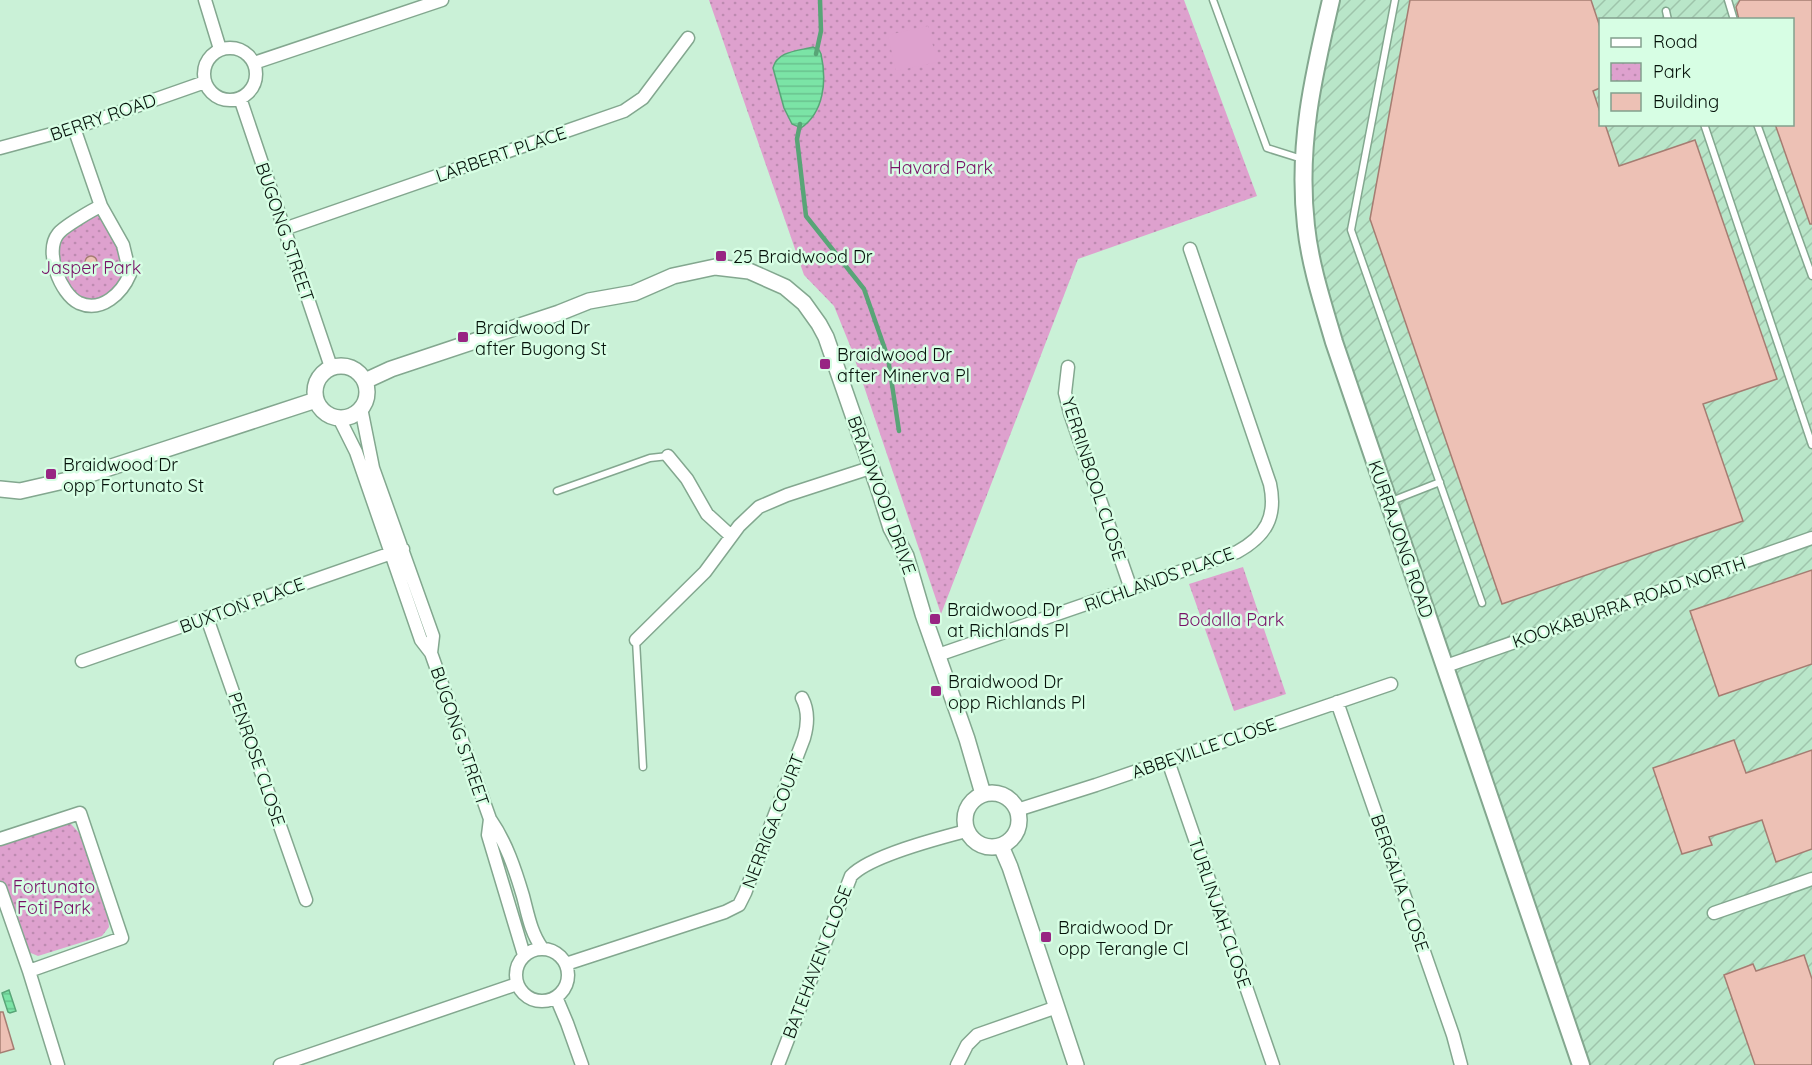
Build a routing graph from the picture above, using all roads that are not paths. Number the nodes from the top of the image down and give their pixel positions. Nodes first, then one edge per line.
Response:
1 (205, 0) edge
2 (442, 0) edge
3 (1213, 0) edge
4 (1331, 0) edge
5 (1395, 0) edge
6 (1728, 0) edge
7 (1666, 11) dead end
8 (1668, 18) edge
9 (1733, 18) edge
10 (688, 38) dead end
11 (220, 49) junction
12 (254, 63) junction
13 (206, 82) junction
14 (240, 98) junction
15 (1705, 126) edge
16 (1758, 126) edge
17 (74, 128) junction
18 (0, 148) edge
19 (1303, 159) junction
20 (101, 206) junction
21 (284, 229) junction
22 (1190, 249) dead end
23 (1812, 276) edge
24 (331, 367) junction
25 (1068, 367) dead end
26 (365, 381) junction
27 (316, 400) junction
28 (361, 408) junction
29 (339, 418) junction
30 (1812, 445) edge
31 (668, 456) joint
32 (870, 468) junction
33 (1440, 482) junction
34 (0, 489) edge
35 (557, 491) dead end
36 (1389, 502) junction
37 (731, 536) junction
38 (1812, 538) edge
39 (396, 551) junction
40 (1131, 590) junction
41 (1482, 603) dead end
42 (207, 618) junction
43 (636, 640) joint
44 (938, 655) junction
45 (82, 661) dead end
46 (1446, 666) junction
47 (1390, 684) dead end
48 (802, 698) dead end
49 (1337, 702) junction
50 (1168, 761) junction
51 (643, 767) dead end
52 (983, 794) junction
53 (1017, 810) junction
54 (490, 819) junction
55 (966, 831) junction
56 (0, 838) edge
57 (1001, 846) junction
58 (1812, 879) edge
59 (0, 888) edge
60 (306, 900) dead end
61 (1714, 913) dead end
62 (542, 948) junction
63 (524, 956) junction
64 (566, 964) junction
65 (29, 971) junction
66 (518, 984) junction
67 (556, 998) junction
68 (1057, 1007) junction
69 (58, 1065) edge
70 (280, 1065) edge
71 (582, 1065) edge
72 (777, 1065) edge
73 (957, 1065) edge
74 (1076, 1065) edge
75 (1273, 1065) edge
76 (1461, 1065) edge
77 (1581, 1065) edge

1 - 11 street
2 - 12 street
3 - 19 lane
4 - 19 main road, KURRAJONG ROAD
5 - 33 lane
6 - 9 lane
7 - 8 lane
10 - 21 street, LARBERT PLACE
11 - 12 street
11 - 13 street
12 - 14 street
13 - 14 street
13 - 17 street, BERRY ROAD
14 - 21 street, BUGONG STREET
15 - 30 lane
16 - 23 lane
17 - 18 street, BERRY ROAD
17 - 20 street
19 - 36 main road, KURRAJONG ROAD
20 - 20 street
21 - 24 street, BUGONG STREET
22 - 40 street, RICHLANDS PLACE
24 - 26 street
24 - 27 street
25 - 40 street, YERRINBOOL CLOSE
26 - 28 street
26 - 32 street, BRAIDWOOD DRIVE
27 - 29 street
27 - 34 street
28 - 29 street
28 - 39 street, BUGONG STREET
29 - 39 street, BUGONG STREET
31 - 35 lane
31 - 37 street
32 - 37 street
32 - 44 street, BRAIDWOOD DRIVE
33 - 36 lane
33 - 41 lane
36 - 46 main road, KURRAJONG ROAD
37 - 43 street
38 - 46 street, KOOKABURRA ROAD NORTH
39 - 42 street, BUXTON PLACE
39 - 54 street, BUGONG STREET
40 - 44 street, RICHLANDS PLACE
42 - 45 street, BUXTON PLACE
42 - 60 street, PENROSE CLOSE
43 - 51 lane
44 - 52 street, BRAIDWOOD DRIVE
46 - 77 main road, KURRAJONG ROAD
47 - 49 street, ABBEVILLE CLOSE
48 - 64 street, NERRIGA COURT
49 - 50 street, ABBEVILLE CLOSE
49 - 76 street, BERGALIA CLOSE
50 - 53 street, ABBEVILLE CLOSE
50 - 75 street, TURLINJAH CLOSE
52 - 53 street
52 - 55 street
53 - 57 street
54 - 62 street, BUGONG STREET
54 - 63 street, BUGONG STREET
55 - 57 street
55 - 72 street, BATEHAVEN CLOSE
56 - 65 street
57 - 68 street
58 - 61 street
59 - 65 street
62 - 63 street
62 - 64 street
63 - 66 street
64 - 67 street
65 - 69 street
66 - 67 street
66 - 70 street
67 - 71 street
68 - 73 street
68 - 74 street

